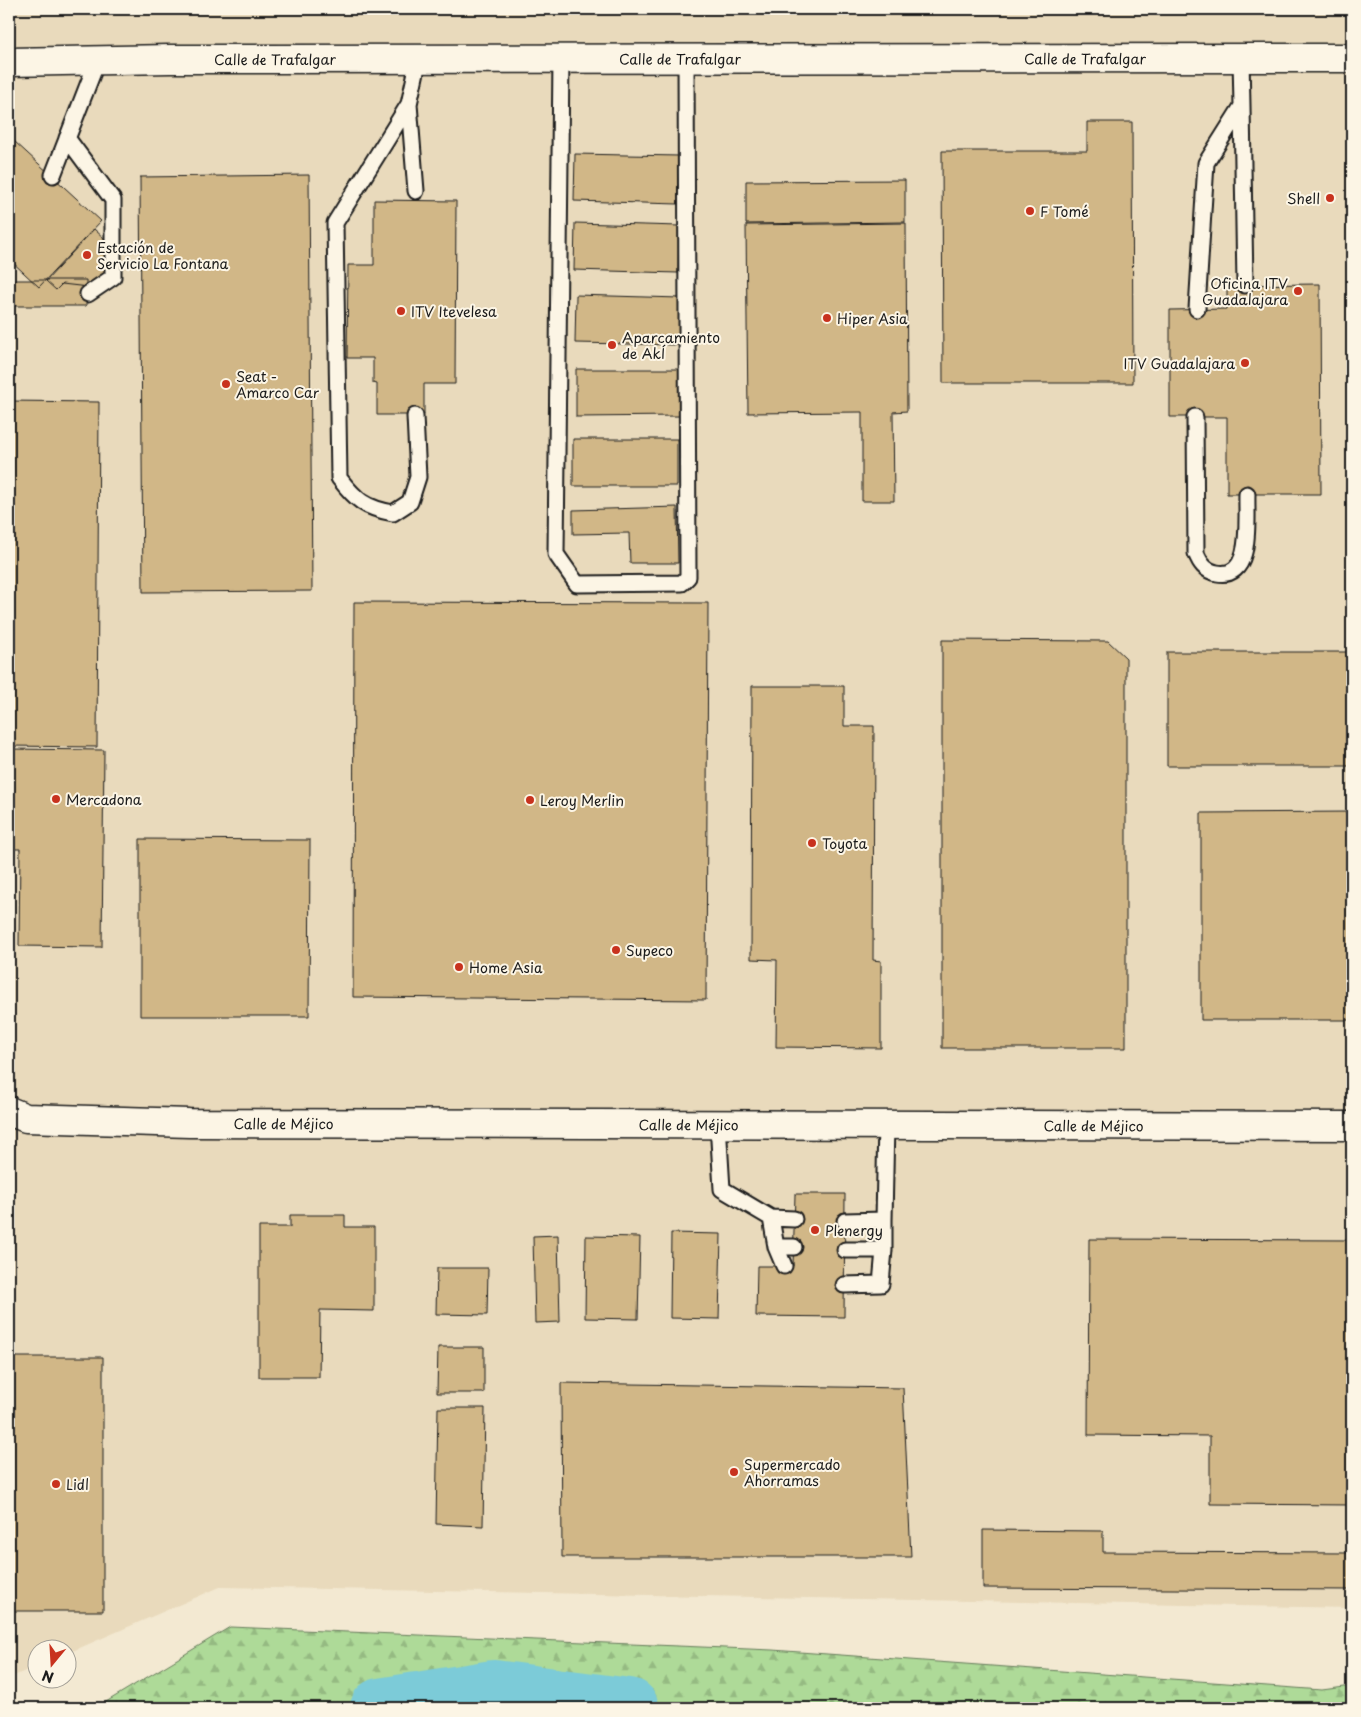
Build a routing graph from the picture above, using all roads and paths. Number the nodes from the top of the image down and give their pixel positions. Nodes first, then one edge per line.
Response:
1 (419, 58) junction
2 (561, 58) junction
3 (686, 58) junction
4 (1241, 58) junction
5 (1352, 58) edge
6 (98, 59) junction
7 (9, 62) edge
8 (409, 104) junction
9 (1242, 106) junction
10 (67, 138) junction
11 (53, 175) dead end
12 (416, 191) dead end
13 (1245, 285) dead end
14 (88, 294) dead end
15 (1197, 310) dead end
16 (415, 416) dead end
17 (1195, 417) dead end
18 (1247, 494) dead end
19 (14, 1118) edge
20 (718, 1124) junction
21 (886, 1124) junction
22 (1352, 1126) edge
23 (771, 1218) junction
24 (794, 1219) dead end
25 (884, 1220) junction
26 (845, 1221) dead end
27 (776, 1247) junction
28 (794, 1247) dead end
29 (845, 1250) dead end
30 (884, 1250) junction
31 (784, 1266) dead end
32 (844, 1286) dead end

1 - 2 street, Calle de Trafalgar
1 - 6 street, Calle de Trafalgar
1 - 8 lane
2 - 3 street, Calle de Trafalgar
2 - 3 lane
3 - 4 street, Calle de Trafalgar
4 - 5 street, Calle de Trafalgar
4 - 9 lane
6 - 7 street, Calle de Trafalgar
6 - 10 lane
8 - 12 lane
8 - 16 lane
9 - 13 lane
9 - 15 lane
10 - 11 lane
10 - 14 lane
17 - 18 lane
19 - 20 street, Calle de Méjico
20 - 21 street, Calle de Méjico
20 - 23 lane
21 - 22 street, Calle de Méjico
21 - 25 lane
23 - 24 lane
23 - 27 lane
25 - 26 lane
25 - 30 lane
27 - 28 lane
27 - 31 lane
29 - 30 lane
30 - 32 lane

